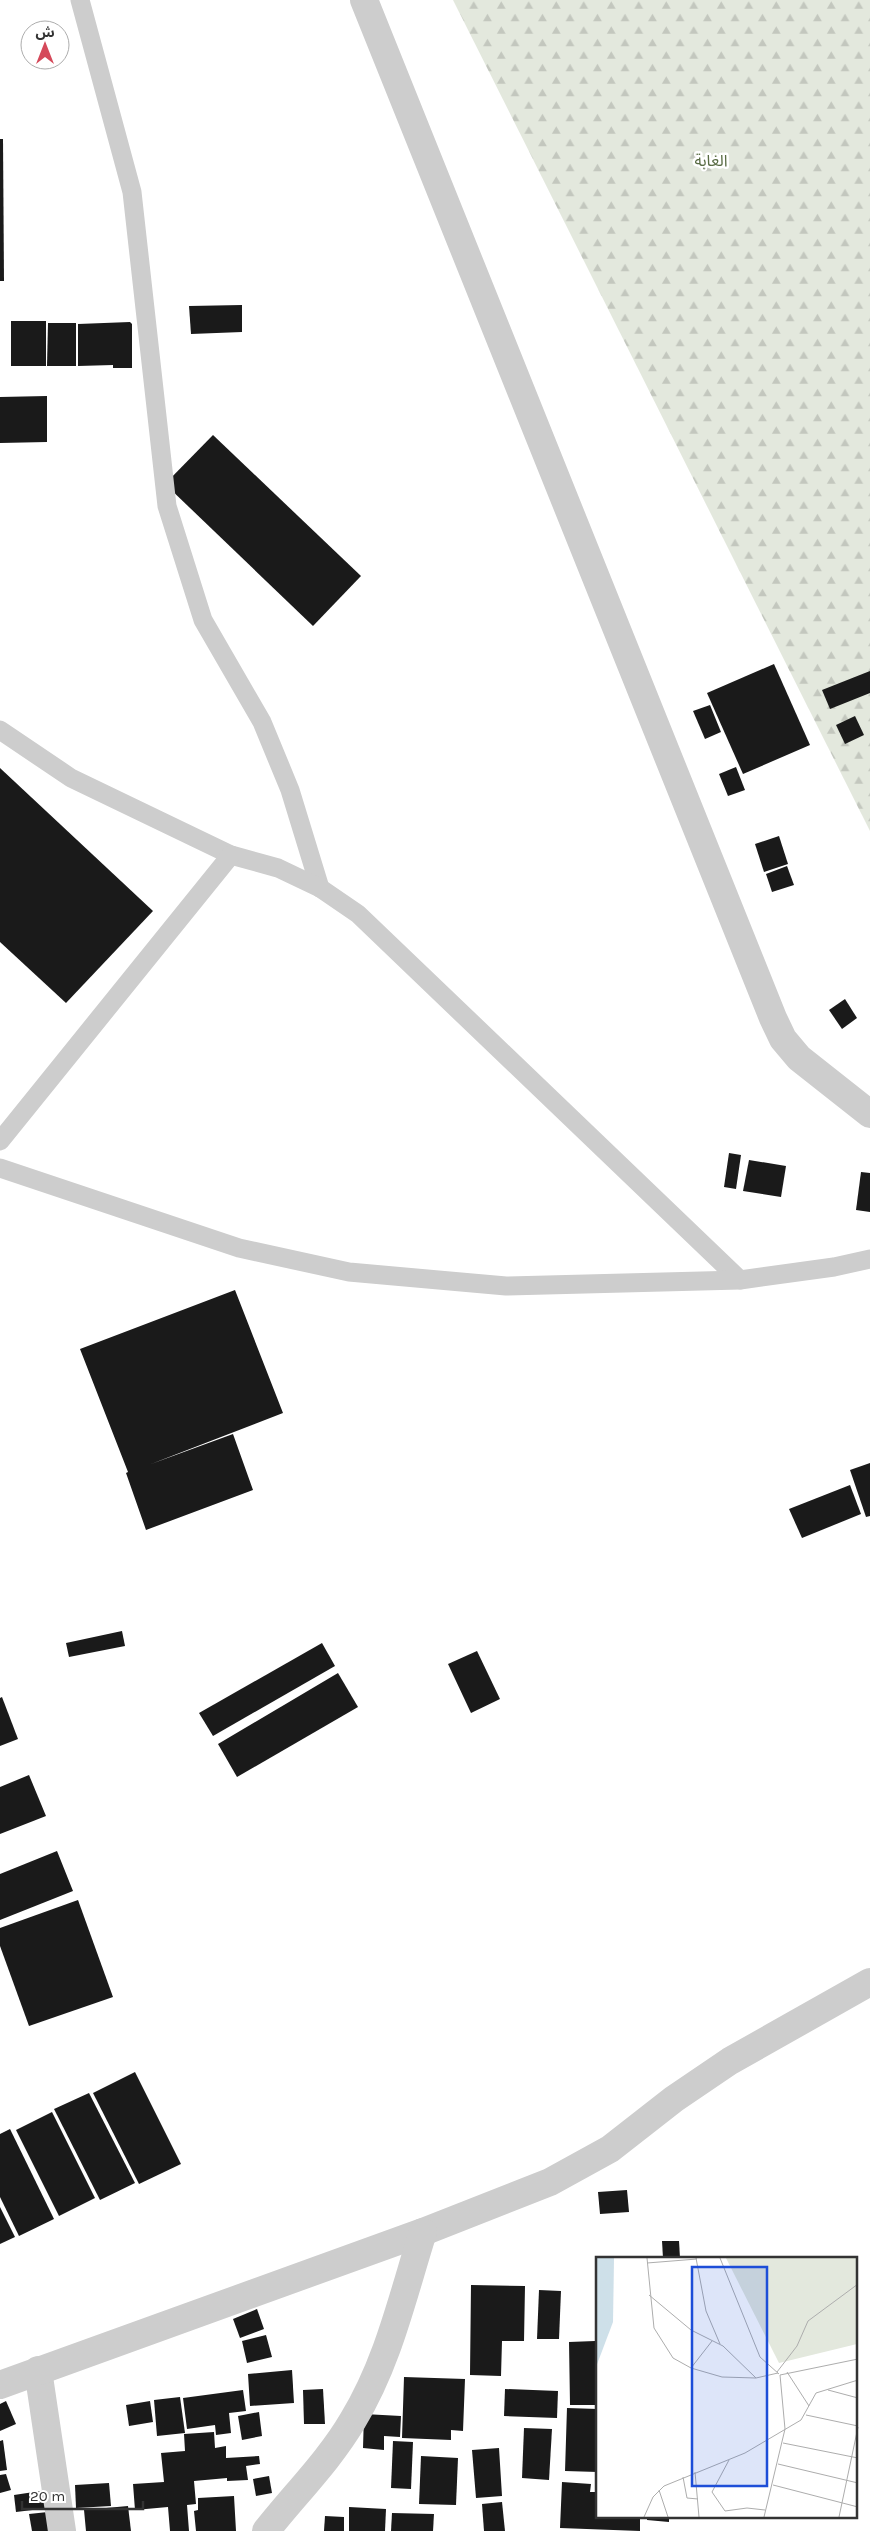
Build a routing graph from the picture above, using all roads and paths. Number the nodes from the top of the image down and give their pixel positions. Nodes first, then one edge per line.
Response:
1 (80, 0) edge
2 (364, 0) edge
3 (0, 730) edge
4 (231, 855) junction
5 (320, 888) junction
6 (870, 1114) edge
7 (0, 1141) edge
8 (0, 1168) edge
9 (870, 1259) edge
10 (740, 1280) junction
11 (870, 1982) edge
12 (423, 2232) junction
13 (38, 2370) junction
14 (0, 2385) edge
15 (62, 2531) edge
16 (266, 2531) edge

1 - 5 lane
2 - 6 street
3 - 4 lane
4 - 5 lane
4 - 7 lane
5 - 10 lane
8 - 10 lane
9 - 10 lane
11 - 12 street
12 - 13 street
12 - 16 street
13 - 14 street
13 - 15 street

